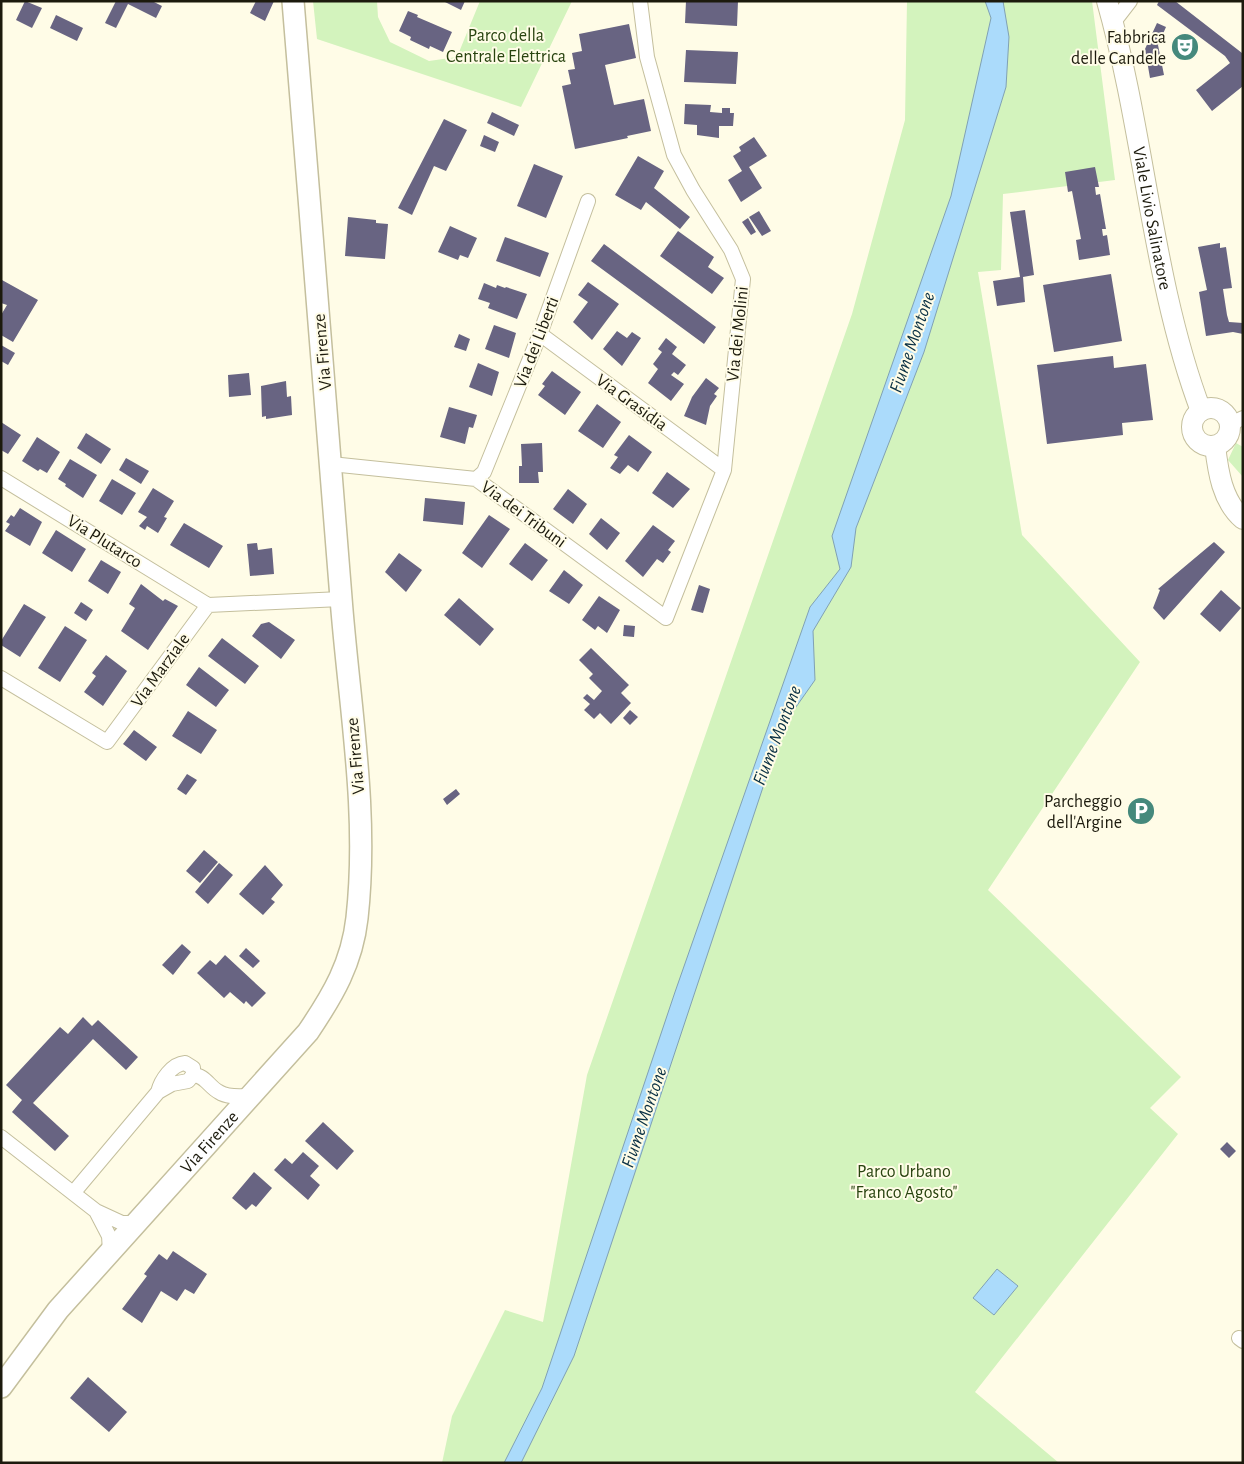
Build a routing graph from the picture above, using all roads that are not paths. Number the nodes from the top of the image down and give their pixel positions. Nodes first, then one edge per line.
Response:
1 (293, 1) edge
2 (640, 1) edge
3 (1107, 1) edge
4 (1130, 1) edge
5 (1113, 23) junction
6 (588, 201) dead end
7 (540, 334) junction
8 (1201, 412) junction
9 (1236, 421) edge
10 (1215, 446) junction
11 (331, 464) junction
12 (724, 470) junction
13 (1, 478) edge
14 (476, 479) junction
15 (1243, 518) edge
16 (341, 599) junction
17 (208, 605) junction
18 (666, 618) joint
19 (1, 678) edge
20 (250, 1096) junction
21 (1, 1137) edge
22 (74, 1192) junction
23 (96, 1211) junction
24 (136, 1223) junction
25 (110, 1252) junction
26 (1, 1387) edge

1 - 11 main road, Via Firenze
2 - 12 street, Via dei Molini
3 - 5 main road, Viale Livio Salinatore
4 - 5 street
5 - 8 main road, Viale Livio Salinatore
6 - 7 street, Via dei Liberti
7 - 12 street, Via Grasidia
7 - 14 street, Via dei Liberti
8 - 9 main road
8 - 10 main road
9 - 10 main road
10 - 15 main road
11 - 14 street, Via dei Tribuni
11 - 16 main road, Via Firenze
12 - 18 street, Via dei Molini
13 - 17 street, Via Plutarco
14 - 18 street, Via dei Tribuni
16 - 17 street
16 - 20 main road, Via Firenze
17 - 19 street, Via Marziale
20 - 22 street
20 - 24 main road, Via Firenze
21 - 22 street
22 - 23 street
23 - 24 street
23 - 25 street
24 - 25 main road, Via Firenze
25 - 26 main road, Via Firenze

